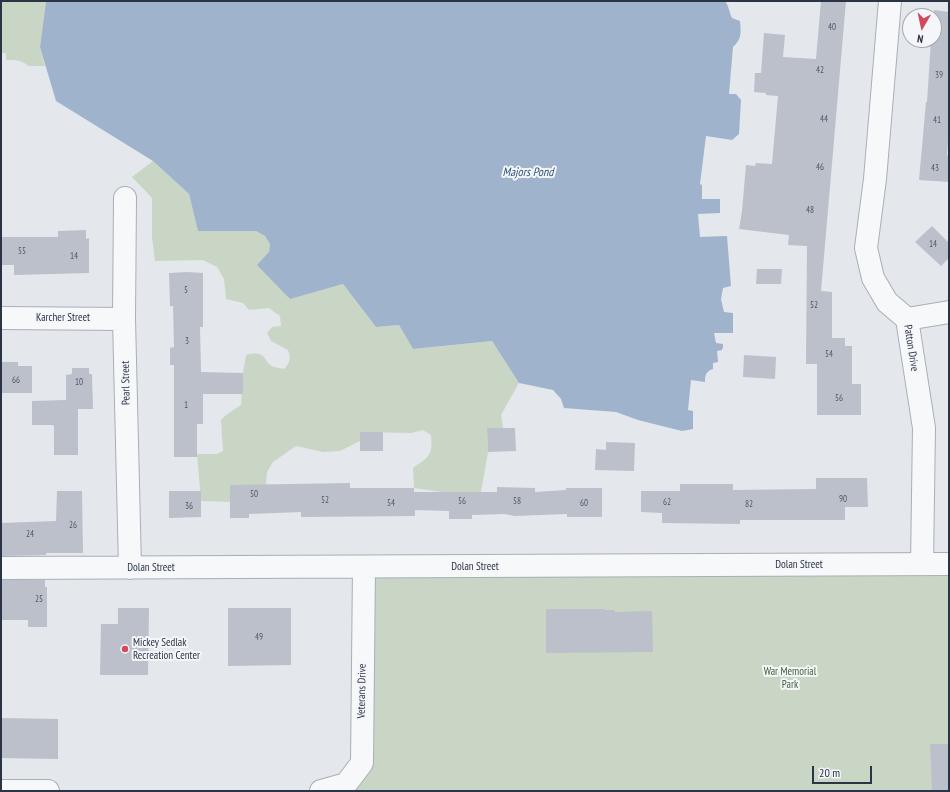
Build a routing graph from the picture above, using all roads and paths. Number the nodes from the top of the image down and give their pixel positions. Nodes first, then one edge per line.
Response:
1 (890, 1) edge
2 (126, 198) dead end
3 (949, 312) edge
4 (1, 318) edge
5 (124, 319) junction
6 (907, 319) junction
7 (922, 564) junction
8 (949, 564) edge
9 (364, 567) junction
10 (1, 568) edge
11 (130, 568) junction
12 (1, 791) edge
13 (48, 791) edge
14 (321, 791) edge

1 - 6 street, Patton Drive
2 - 5 street, Pearl Street
3 - 6 street
4 - 5 street, Karcher Street
5 - 11 street, Pearl Street
6 - 7 street, Patton Drive
7 - 8 street, Dolan Street
7 - 9 street, Dolan Street
9 - 11 street, Dolan Street
9 - 14 street, Veterans Drive
10 - 11 street, Dolan Street
12 - 13 street

